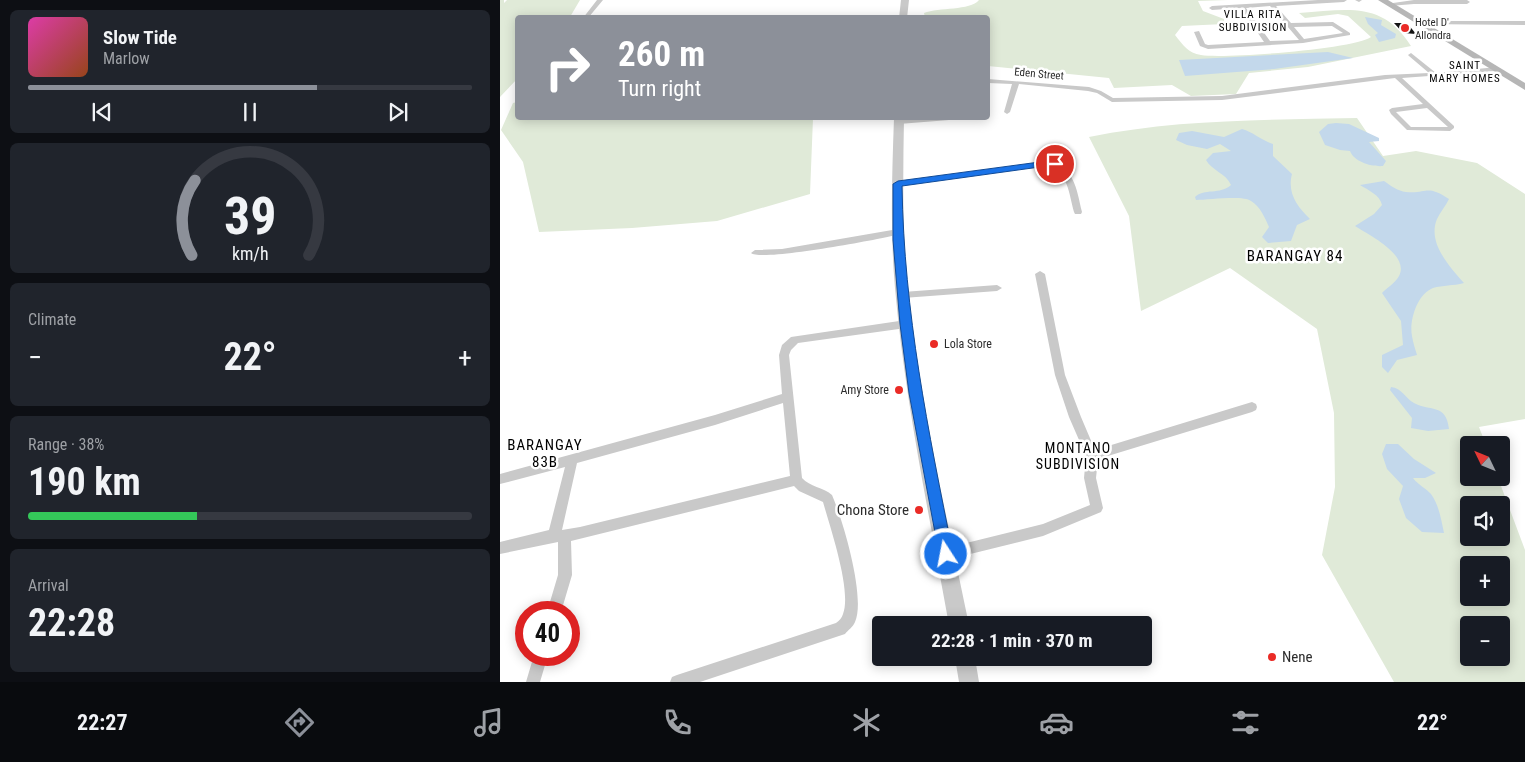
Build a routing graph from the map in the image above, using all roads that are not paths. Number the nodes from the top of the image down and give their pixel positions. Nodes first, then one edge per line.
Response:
1 (600, 0) edge
2 (905, 0) edge
3 (1344, 0) edge
4 (1465, 0) edge
5 (1425, 1) edge
6 (1385, 2) edge
7 (1272, 5) junction
8 (1243, 7) junction
9 (1212, 8) dead end
10 (588, 15) edge
11 (903, 15) edge
12 (1421, 23) junction
13 (1525, 23) edge
14 (1289, 25) junction
15 (1197, 32) dead end
16 (1303, 41) junction
17 (1268, 43) junction
18 (1411, 55) dead end
19 (1497, 69) junction
20 (1435, 75) junction
21 (1396, 76) junction
22 (990, 81) edge
23 (1016, 82) junction
24 (1525, 87) edge
25 (1428, 106) junction
26 (1007, 112) dead end
27 (899, 120) edge
28 (898, 184) junction
29 (1078, 212) dead end
30 (898, 232) junction
31 (755, 253) dead end
32 (1040, 274) dead end
33 (997, 288) dead end
34 (903, 295) junction
35 (906, 324) junction
36 (788, 397) junction
37 (1252, 407) dead end
38 (1092, 456) junction
39 (572, 460) junction
40 (500, 478) edge
41 (796, 480) junction
42 (559, 535) junction
43 (500, 548) edge
44 (946, 554) junction
45 (557, 601) edge
46 (957, 616) edge
47 (538, 666) edge
48 (966, 666) edge
49 (533, 682) edge
50 (677, 682) edge
51 (969, 682) edge

1 - 10 street
2 - 11 street
3 - 7 street
4 - 5 street
5 - 6 street
6 - 12 main road
7 - 8 street
7 - 14 street
8 - 9 street
8 - 17 street
12 - 13 street
12 - 19 main road
14 - 16 street
14 - 16 street
15 - 17 street
16 - 17 street
18 - 20 street
19 - 20 street, Eden Street
19 - 24 main road
20 - 21 street, Eden Street
21 - 23 street, Eden Street
21 - 25 street
22 - 23 street, Eden Street
23 - 26 street
25 - 25 street
27 - 28 street
28 - 29 street
28 - 30 street
30 - 31 street
30 - 34 street
32 - 38 street
33 - 34 street
34 - 35 street
35 - 36 street
35 - 44 street
36 - 39 street
36 - 41 street
37 - 38 street
38 - 44 street
39 - 40 street
39 - 42 street
41 - 42 street
41 - 50 street
42 - 43 street
42 - 45 street
44 - 46 street
47 - 49 street
48 - 51 street

